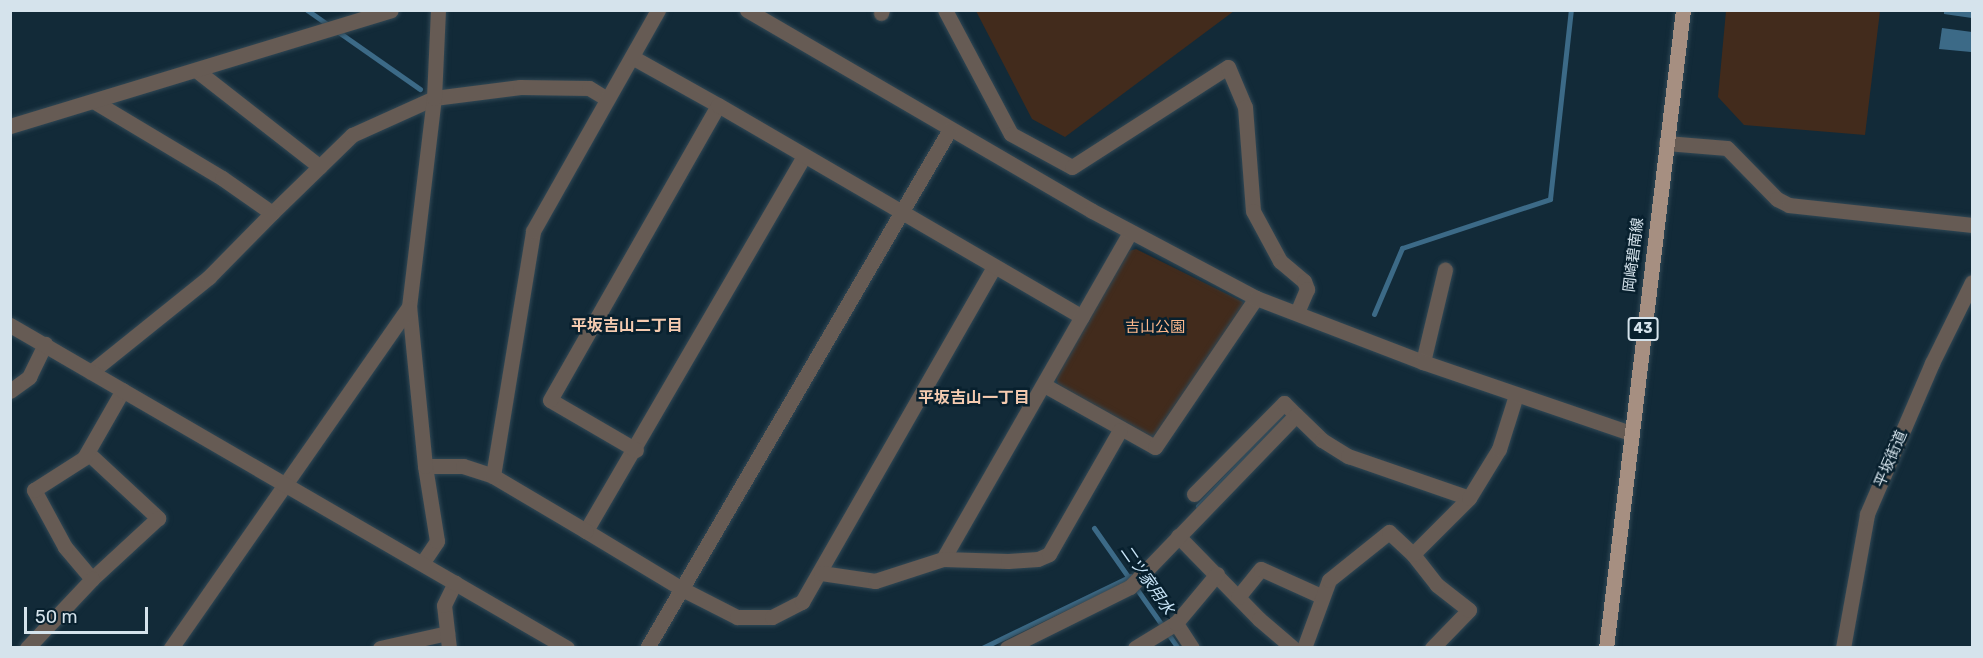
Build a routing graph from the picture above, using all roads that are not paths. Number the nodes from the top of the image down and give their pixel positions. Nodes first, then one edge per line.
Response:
1 (391, 10) edge
2 (438, 10) edge
3 (658, 10) edge
4 (747, 10) edge
5 (945, 10) edge
6 (1683, 10) edge
7 (632, 57) junction
8 (196, 70) junction
9 (434, 98) junction
10 (607, 99) junction
11 (95, 102) junction
12 (718, 105) junction
13 (10, 126) edge
14 (950, 129) junction
15 (1666, 143) junction
16 (804, 156) junction
17 (320, 167) junction
18 (900, 212) junction
19 (272, 213) junction
20 (1972, 225) edge
21 (1130, 232) junction
22 (993, 268) junction
23 (1445, 270) dead end
24 (1971, 290) edge
25 (1256, 298) junction
26 (410, 307) junction
27 (1297, 313) junction
28 (1082, 317) junction
29 (10, 325) edge
30 (45, 344) junction
31 (1423, 363) junction
32 (91, 372) junction
33 (1044, 385) junction
34 (123, 390) junction
35 (10, 391) edge
36 (1516, 395) junction
37 (1120, 430) junction
38 (1630, 433) junction
39 (636, 450) junction
40 (88, 453) junction
41 (424, 466) junction
42 (493, 476) junction
43 (284, 483) junction
44 (1468, 498) junction
45 (586, 531) junction
46 (1178, 536) junction
47 (1413, 554) junction
48 (943, 559) junction
49 (423, 562) junction
50 (821, 573) junction
51 (1217, 574) junction
52 (92, 579) junction
53 (455, 582) junction
54 (682, 589) junction
55 (1322, 596) junction
56 (1238, 597) junction
57 (1176, 623) junction
58 (1278, 635) junction
59 (448, 640) edge
60 (27, 648) edge
61 (171, 648) edge
62 (380, 648) edge
63 (567, 648) edge
64 (647, 648) edge
65 (1007, 648) edge
66 (1135, 648) edge
67 (1192, 648) edge
68 (1267, 648) edge
69 (1293, 648) edge
70 (1304, 648) edge
71 (1432, 648) edge
72 (1606, 648) edge
73 (1843, 648) edge

1 - 8 street
2 - 9 street
3 - 7 street
4 - 14 street
5 - 27 street
6 - 15 main road, 岡崎碧南線 / 43
7 - 10 street
7 - 12 street
8 - 11 street
8 - 17 street
9 - 10 street
9 - 17 street
9 - 26 street
10 - 42 street
11 - 13 street
11 - 19 street
12 - 16 street
12 - 39 street
14 - 18 street
14 - 21 street
15 - 20 street
15 - 38 main road, 岡崎碧南線 / 43
16 - 18 street
16 - 39 street
17 - 19 street
18 - 22 street
18 - 54 street
19 - 32 street
21 - 25 street
21 - 28 street
22 - 28 street
22 - 50 street
23 - 31 street
24 - 73 street, 平坂街道
25 - 27 street
25 - 37 street
26 - 41 street
26 - 43 street
27 - 31 street
28 - 33 street
29 - 30 street
30 - 32 street
30 - 35 street
31 - 36 street
32 - 34 street
33 - 37 street
33 - 48 street
34 - 40 street
34 - 43 street
36 - 38 street
36 - 44 street
37 - 48 street
38 - 72 main road, 岡崎碧南線 / 43
39 - 45 street
40 - 52 street
40 - 52 street
41 - 42 street
41 - 49 street
42 - 45 street
43 - 49 street
43 - 61 street
44 - 46 street
44 - 47 street
45 - 54 street
46 - 51 street
46 - 65 street
47 - 55 street
47 - 71 street
48 - 50 street
49 - 53 street
50 - 54 street
51 - 56 street
51 - 57 street
52 - 60 street
53 - 59 street
53 - 63 street
54 - 64 street
55 - 56 street
55 - 70 street
56 - 58 street
57 - 66 street
57 - 67 street
58 - 68 street
58 - 69 street
59 - 62 street

